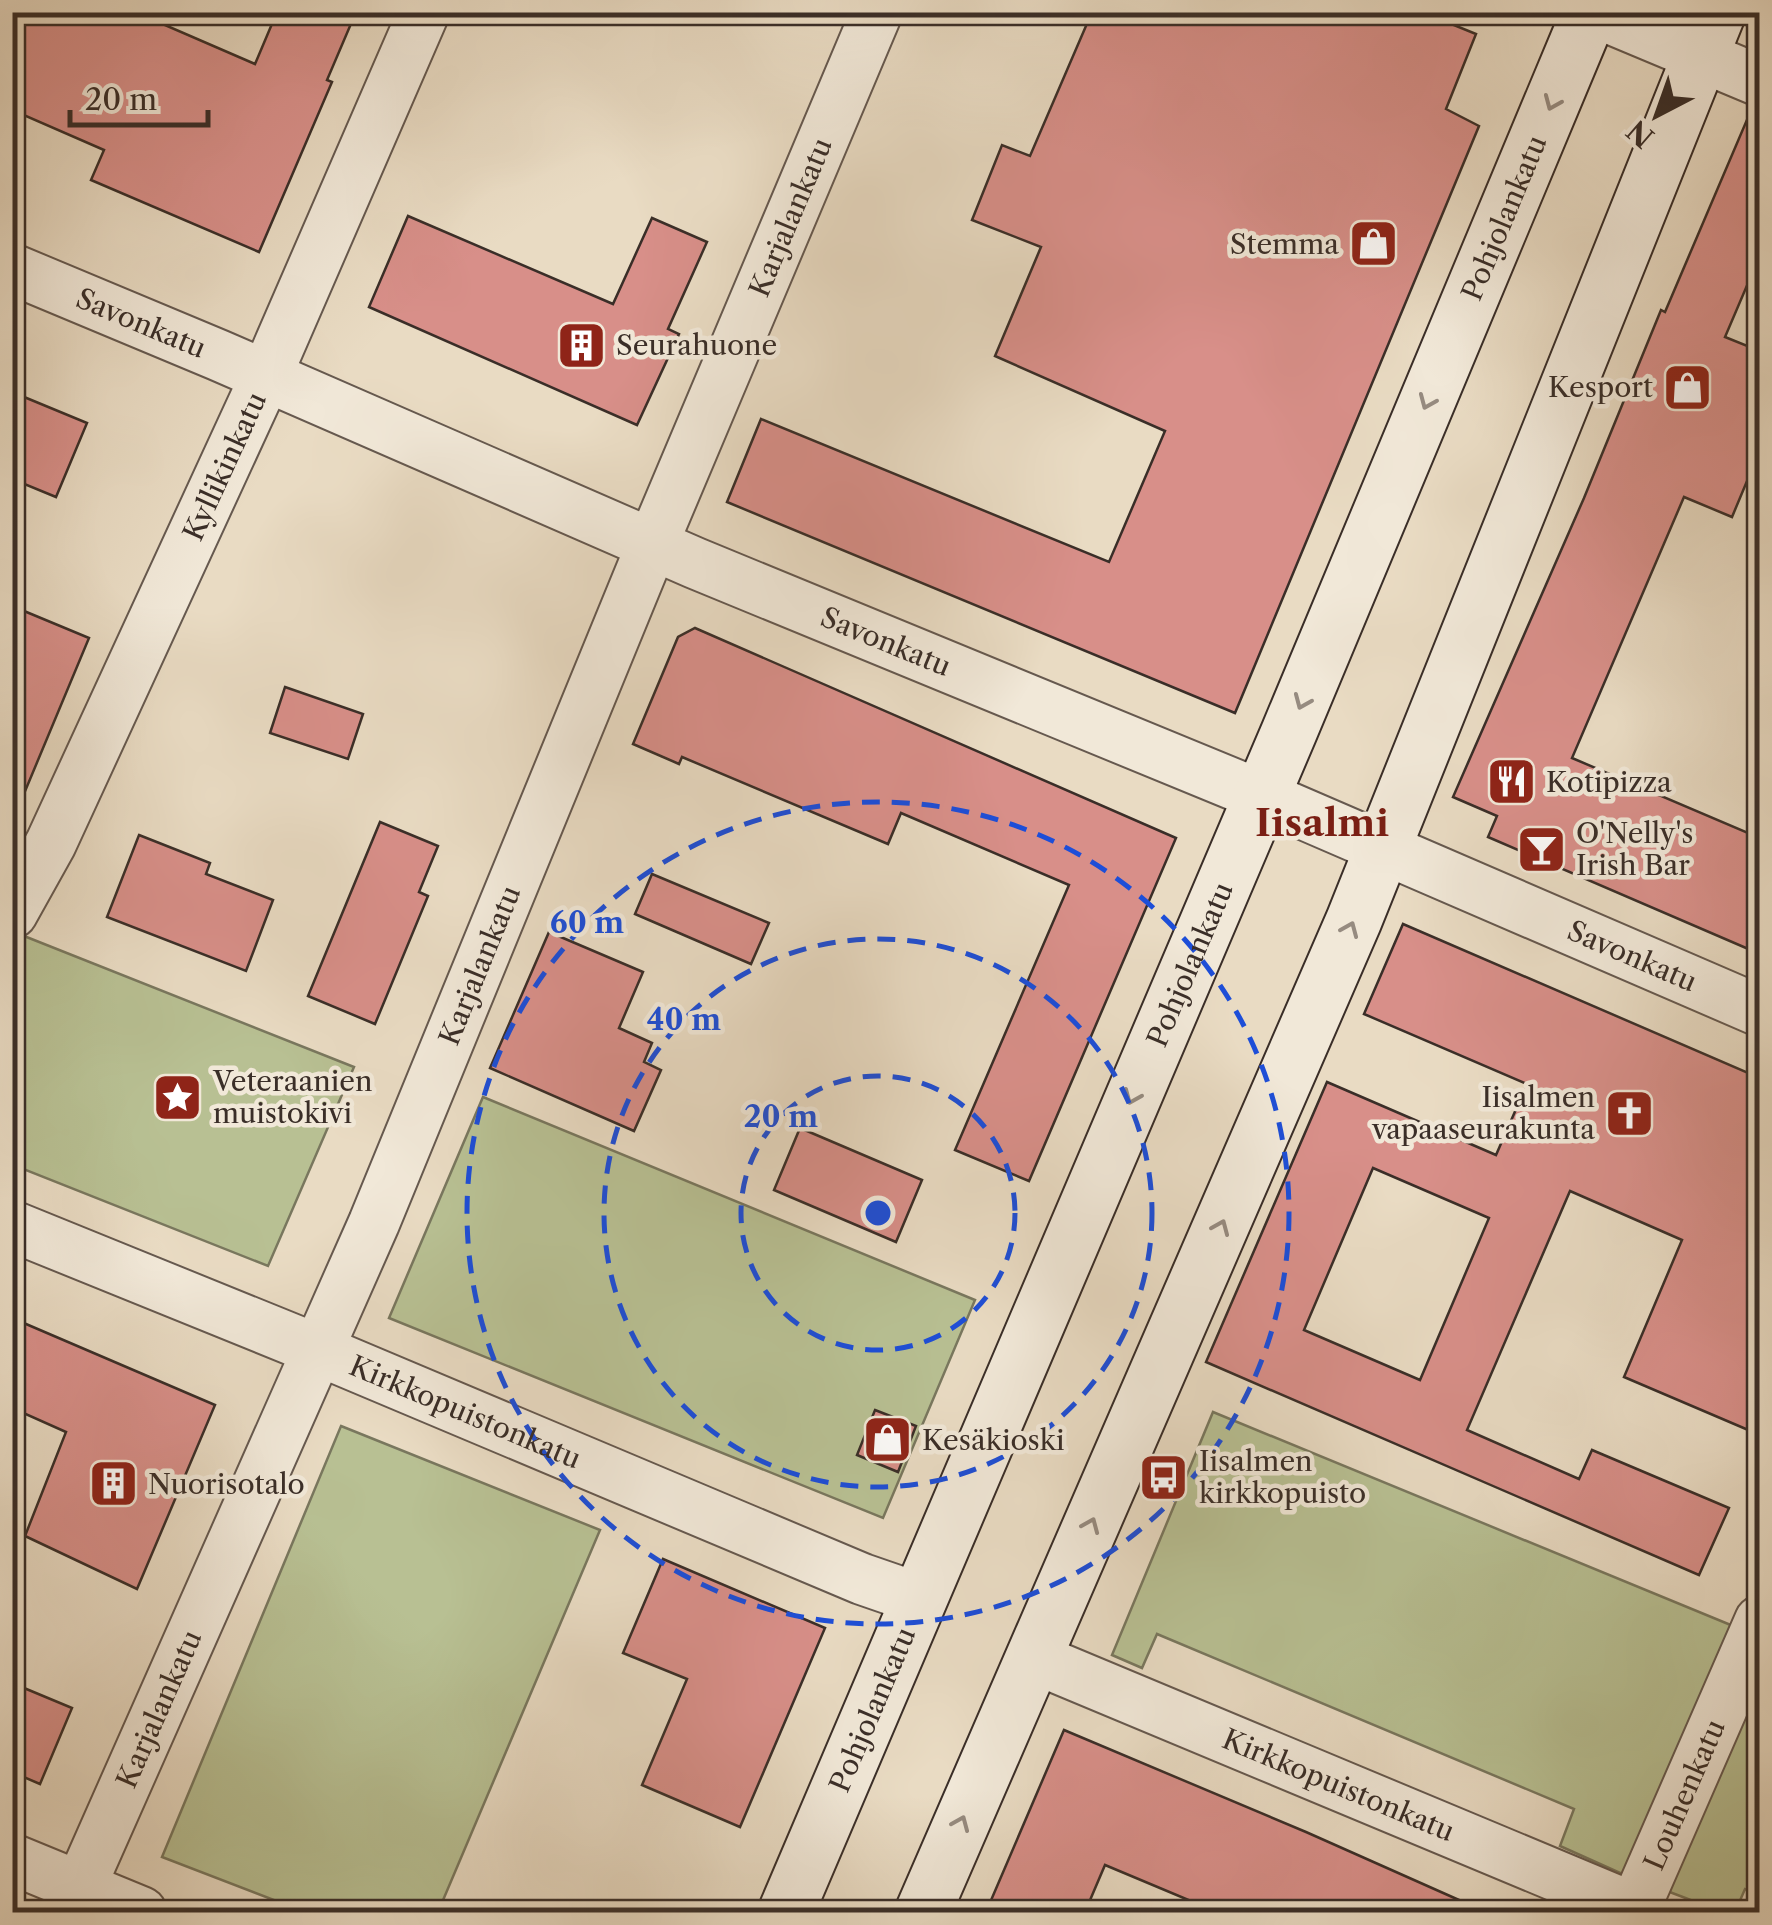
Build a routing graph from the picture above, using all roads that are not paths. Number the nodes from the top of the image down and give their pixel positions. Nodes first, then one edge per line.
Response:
1 (424, 12) edge
2 (877, 12) edge
3 (1593, 12) edge
4 (1708, 34) edge
5 (1760, 81) edge
6 (12, 270) edge
7 (266, 376) junction
8 (652, 544) junction
9 (1262, 796) junction
10 (1383, 848) junction
11 (15, 902) edge
12 (1760, 1011) edge
13 (12, 1226) edge
14 (318, 1350) junction
15 (920, 1599) junction
16 (1760, 1621) edge
17 (1034, 1658) junction
18 (12, 1859) edge
19 (74, 1900) edge
20 (1637, 1911) edge
21 (141, 1912) edge
22 (786, 1912) edge
23 (923, 1912) edge

1 - 7 street, Kyllikinkatu
2 - 8 street, Karjalankatu
3 - 4 street
3 -> 9 main road, Pohjolankatu
4 - 5 street
4 - 10 main road
6 - 7 street, Savonkatu
7 - 8 street, Savonkatu
7 - 11 street, Kyllikinkatu
8 - 9 street, Savonkatu
8 - 14 street, Karjalankatu
9 - 10 street, Savonkatu
9 -> 15 main road, Pohjolankatu
10 - 12 street, Savonkatu
17 -> 10 main road
13 - 14 street, Kirkkopuistonkatu
14 - 15 street, Kirkkopuistonkatu
14 - 19 street, Karjalankatu
15 - 22 main road, Pohjolankatu
16 - 20 street, Louhenkatu
17 - 20 street, Kirkkopuistonkatu
23 -> 17 main road
18 - 19 street
19 - 21 street

